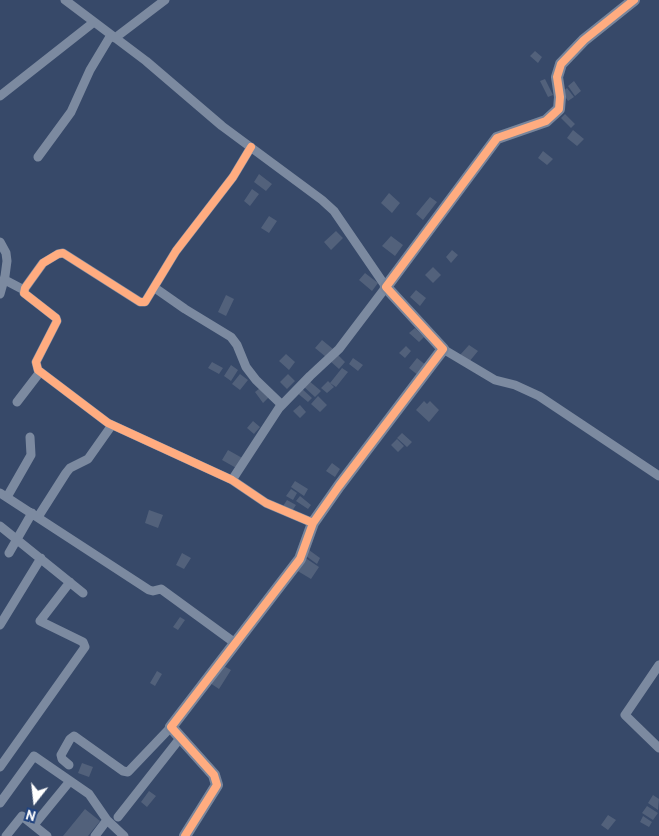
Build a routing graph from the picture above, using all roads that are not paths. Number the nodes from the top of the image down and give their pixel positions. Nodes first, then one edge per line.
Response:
1 (65, 0) edge
2 (165, 0) edge
3 (634, 0) edge
4 (94, 22) junction
5 (113, 36) junction
6 (0, 96) edge
7 (251, 147) junction
8 (38, 157) dead end
9 (0, 242) edge
10 (4, 280) junction
11 (386, 287) junction
12 (155, 288) junction
13 (24, 290) junction
14 (0, 294) edge
15 (443, 349) junction
16 (40, 372) junction
17 (17, 402) dead end
18 (282, 405) junction
19 (112, 425) junction
20 (30, 436) dead end
21 (659, 476) edge
22 (232, 480) junction
23 (4, 495) edge
24 (35, 515) junction
25 (313, 523) junction
26 (0, 526) edge
27 (17, 539) junction
28 (9, 553) dead end
29 (41, 558) junction
30 (70, 582) junction
31 (83, 593) dead end
32 (0, 625) edge
33 (235, 643) junction
34 (659, 664) edge
35 (170, 727) junction
36 (181, 738) junction
37 (659, 748) edge
38 (69, 765) dead end
39 (0, 767) edge
40 (70, 781) junction
41 (0, 803) edge
42 (118, 817) dead end
43 (107, 820) junction
44 (34, 826) junction
45 (6, 836) edge
46 (47, 836) edge
47 (95, 836) edge
48 (124, 836) edge
49 (185, 836) edge

1 - 4 street
2 - 5 street
3 - 11 street
4 - 5 street
4 - 6 street
5 - 7 street
5 - 8 street
7 - 11 street
7 - 12 street
9 - 10 street
10 - 13 street
10 - 14 street
11 - 15 street
11 - 18 street
12 - 13 street
12 - 18 street
13 - 16 street
15 - 21 street
15 - 25 street
16 - 17 street
16 - 19 street
18 - 22 street
19 - 22 street
19 - 24 street
20 - 23 street
22 - 25 street
23 - 24 street
24 - 27 street
24 - 33 street
25 - 33 street
26 - 27 street
27 - 28 street
27 - 29 street
29 - 30 street
29 - 32 street
30 - 31 street
30 - 39 street
33 - 35 street
34 - 37 street
35 - 36 street
35 - 38 street
36 - 42 street
36 - 49 street
40 - 41 street
40 - 43 street
40 - 44 street
43 - 47 street
43 - 48 street
44 - 45 street
44 - 46 street

